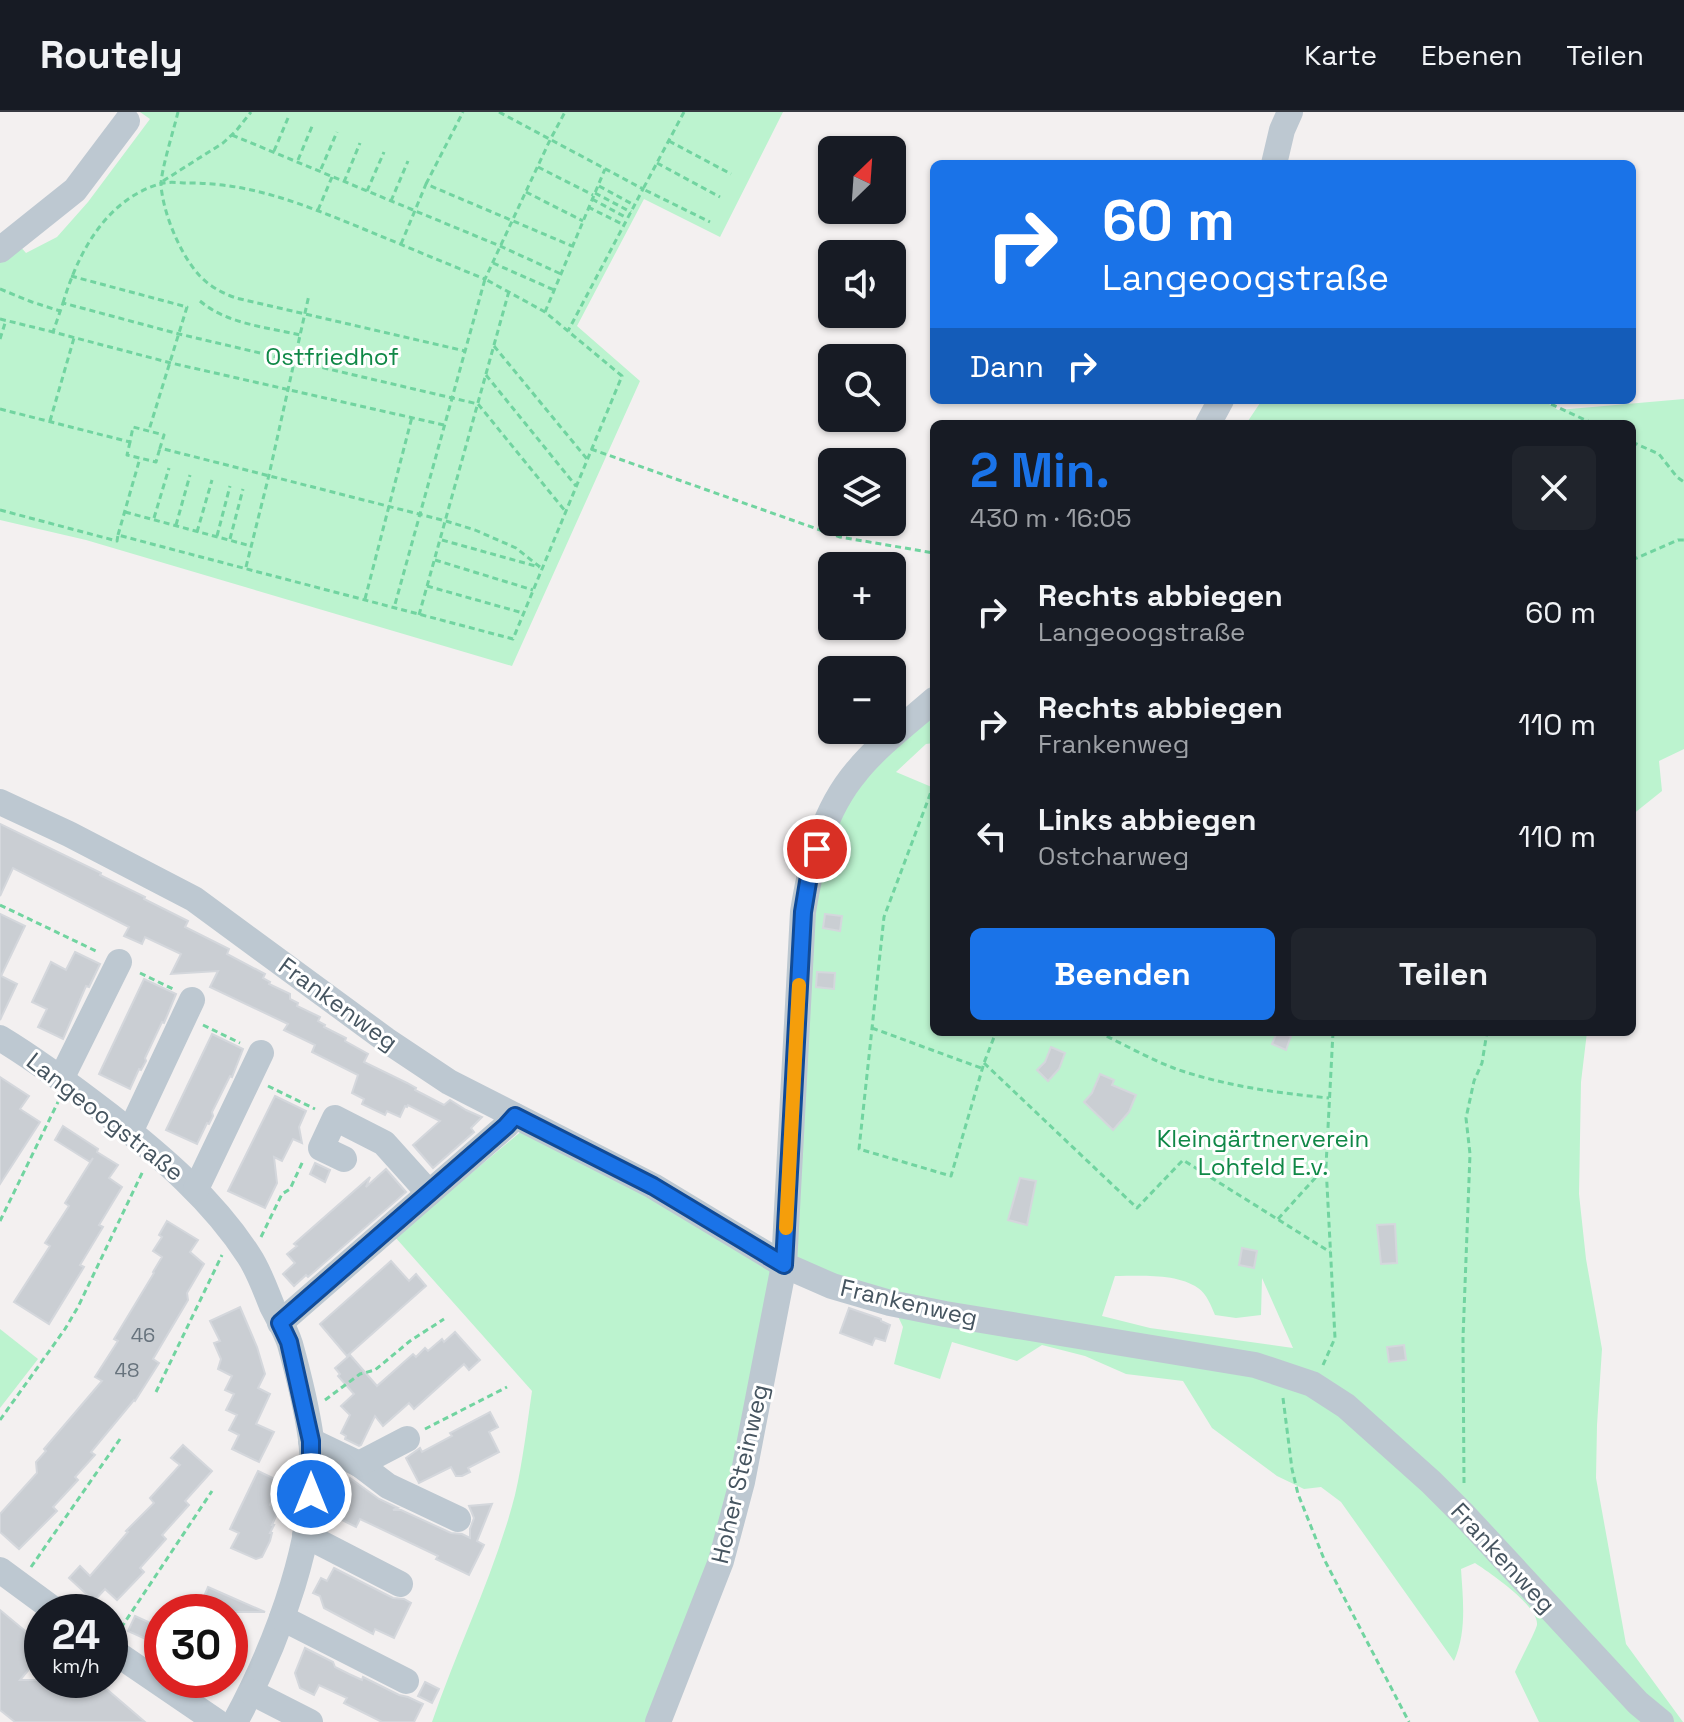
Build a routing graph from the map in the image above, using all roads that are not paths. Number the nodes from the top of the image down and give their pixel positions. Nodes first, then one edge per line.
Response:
1 (1290, 112) edge
2 (127, 121) dead end
3 (1275, 160) edge
4 (0, 250) edge
5 (930, 704) edge
6 (0, 802) edge
7 (119, 962) road end
8 (189, 1008) road end
9 (0, 1038) edge
10 (256, 1066) road end
11 (64, 1081) junction
12 (515, 1116) junction
13 (130, 1132) junction
14 (344, 1159) dead end
15 (196, 1189) junction
16 (429, 1193) junction
17 (784, 1265) junction
18 (280, 1323) junction
19 (407, 1439) road end
20 (311, 1441) junction
21 (359, 1464) junction
22 (458, 1519) dead end
23 (305, 1535) junction
24 (9, 1578) edge
25 (400, 1584) dead end
26 (32, 1594) edge
27 (282, 1618) junction
28 (128, 1652) edge
29 (406, 1681) dead end
30 (251, 1692) junction
31 (217, 1722) edge
32 (235, 1722) edge
33 (310, 1722) edge
34 (658, 1722) edge
35 (1661, 1722) edge

1 - 3 street
2 - 4 street
5 - 17 street, Hoher Steinweg
6 - 12 street, Frankenweg
7 - 11 street
8 - 13 street
9 - 11 street, Langeoogstraße
10 - 15 street
11 - 13 street, Langeoogstraße
12 - 16 street
12 - 17 street, Frankenweg
13 - 15 street, Langeoogstraße
14 - 16 street
15 - 18 street, Langeoogstraße
16 - 18 street
17 - 34 street, Hoher Steinweg
17 - 35 street, Frankenweg
18 - 20 street, Langeoogstraße
19 - 21 street
20 - 21 street
20 - 23 street, Langeoogstraße
21 - 22 street
23 - 25 street
23 - 27 street, Langeoogstraße
24 - 26 street
27 - 29 street
27 - 30 street, Langeoogstraße
28 - 31 street
30 - 32 street, Langeoogstraße
30 - 33 street

